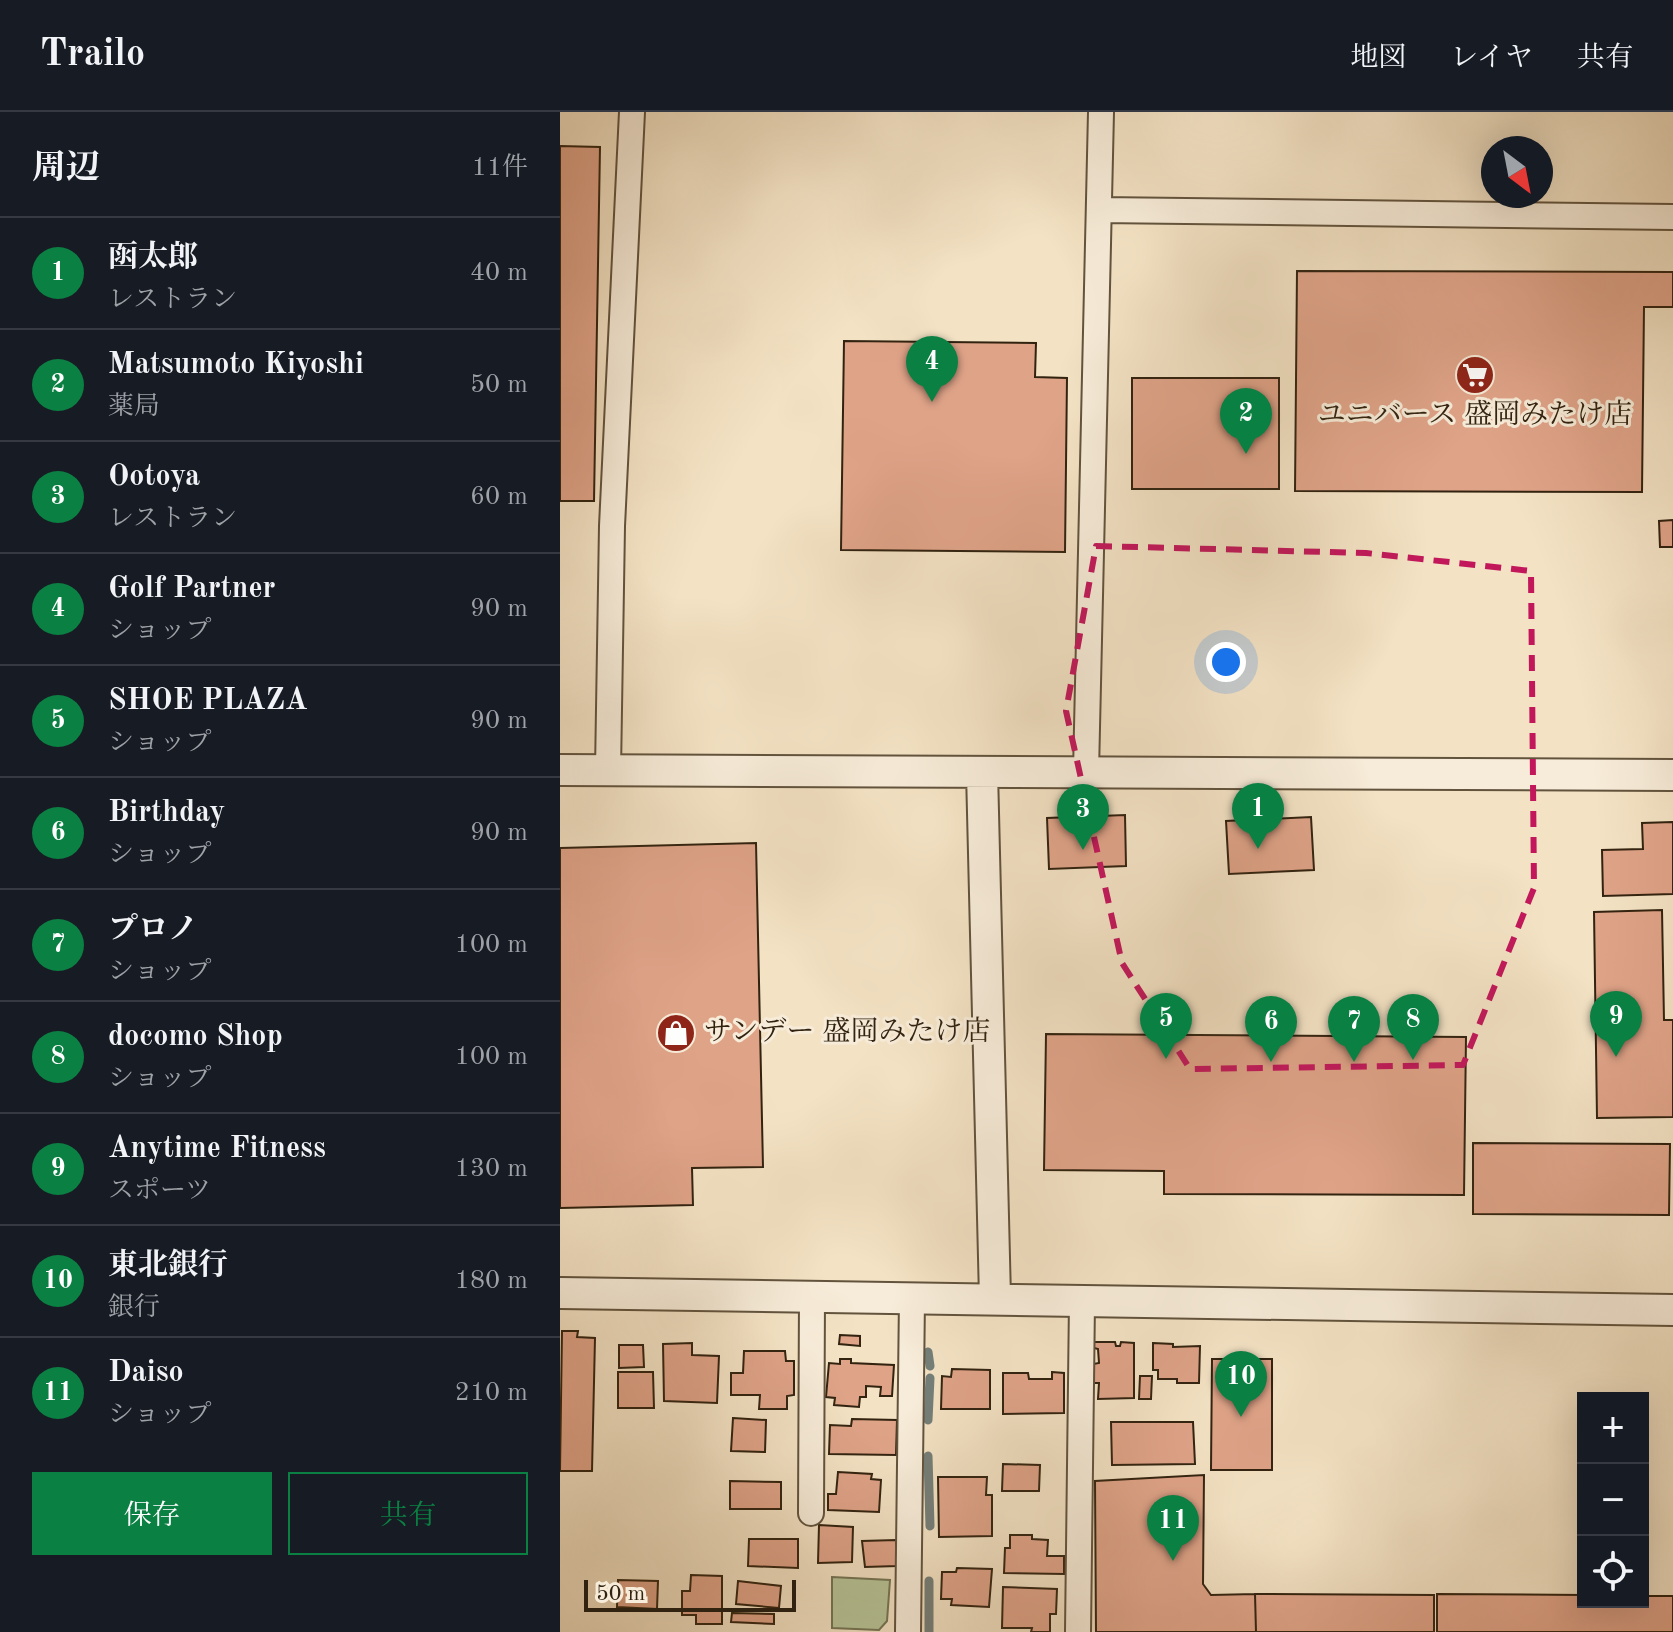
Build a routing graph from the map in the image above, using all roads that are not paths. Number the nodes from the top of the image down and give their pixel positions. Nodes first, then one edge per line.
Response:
1 (632, 112) edge
2 (1101, 112) edge
3 (1100, 210) junction
4 (1673, 217) edge
5 (560, 770) edge
6 (608, 770) junction
7 (982, 772) junction
8 (1086, 772) junction
9 (1673, 775) edge
10 (560, 1293) edge
11 (812, 1297) junction
12 (912, 1298) junction
13 (995, 1298) junction
14 (1082, 1301) junction
15 (1673, 1310) edge
16 (811, 1513) dead end
17 (908, 1632) edge
18 (1078, 1632) edge

1 - 6 street
2 - 3 street
3 - 4 street
3 - 8 street
5 - 6 street
6 - 7 street
7 - 8 street
7 - 13 street
8 - 9 street
10 - 11 street
11 - 12 street
11 - 16 street
12 - 13 street
12 - 17 street
13 - 14 street
14 - 15 street
14 - 18 street

